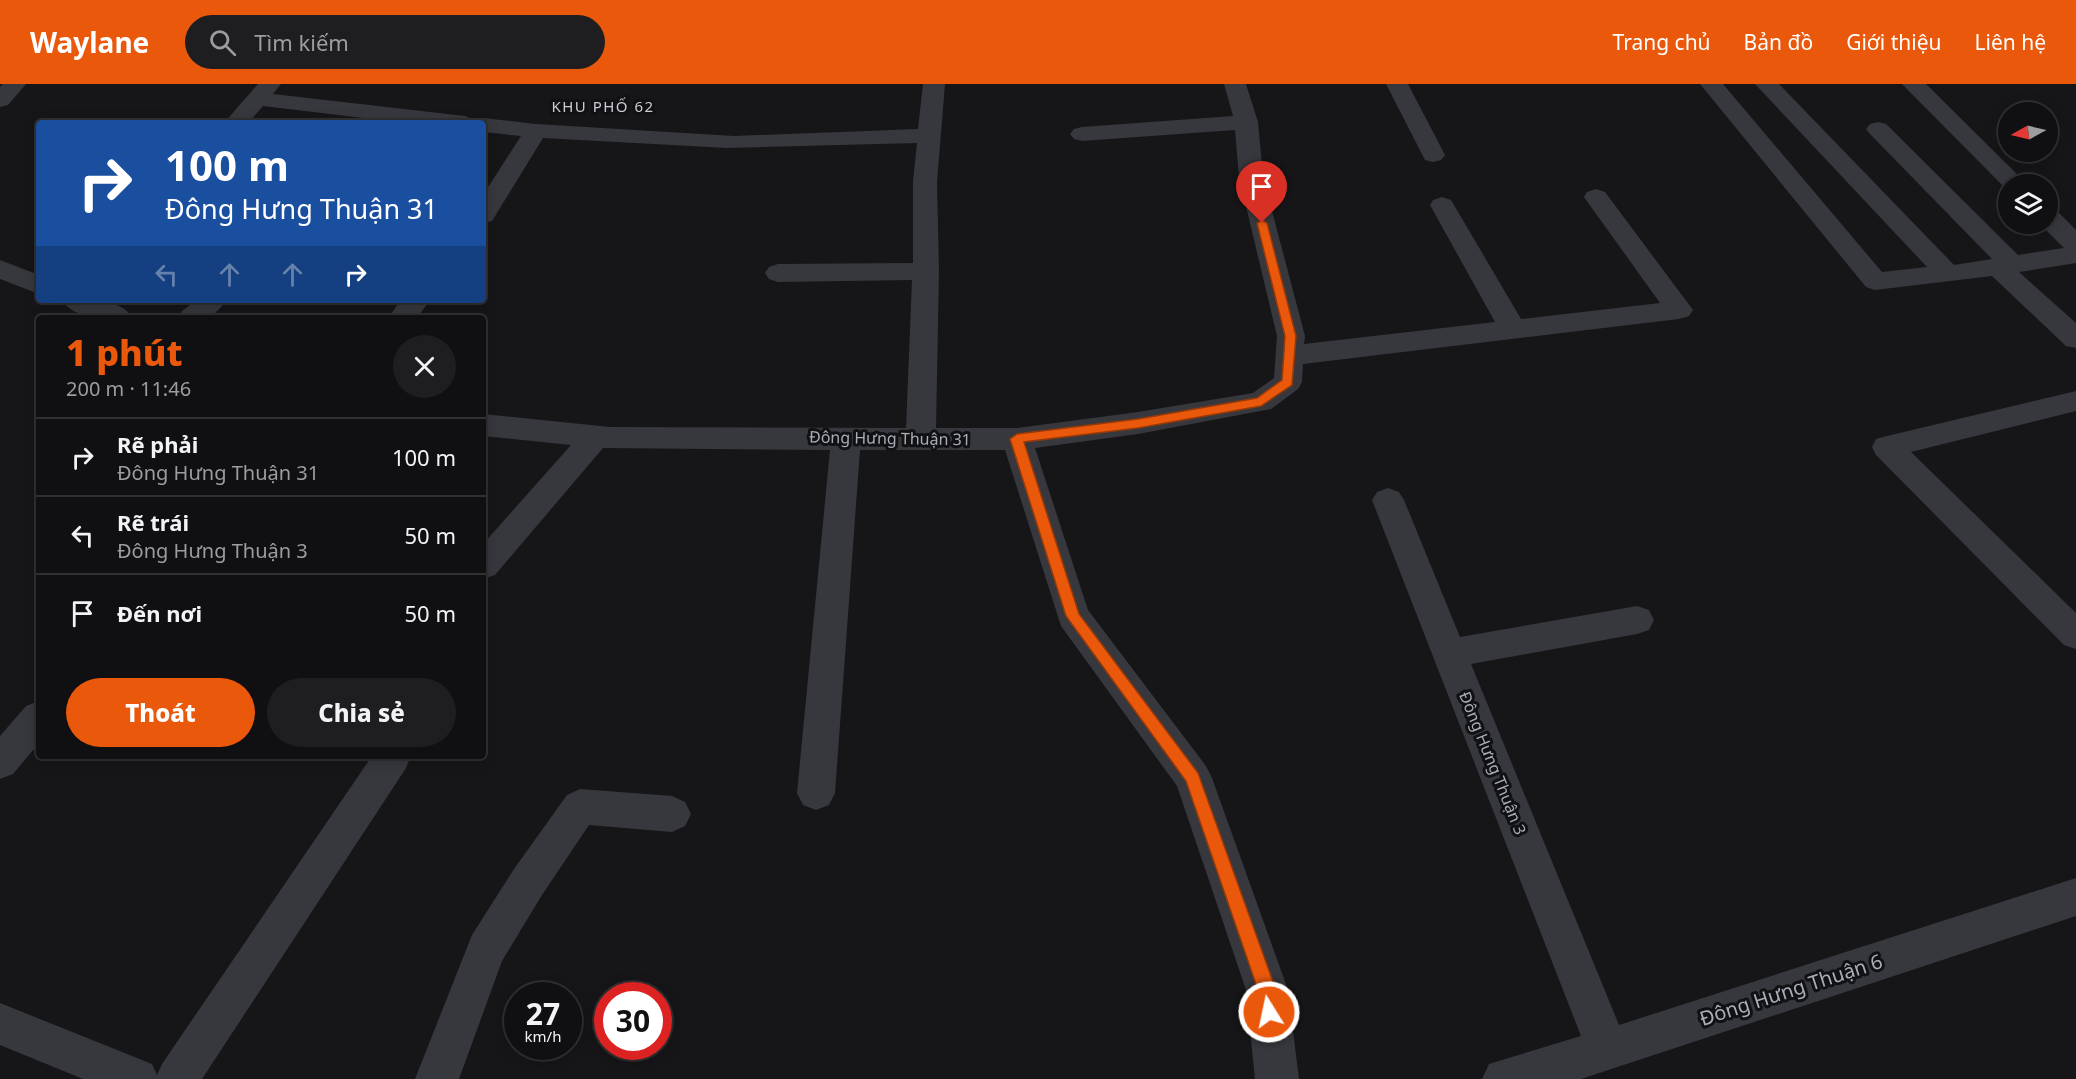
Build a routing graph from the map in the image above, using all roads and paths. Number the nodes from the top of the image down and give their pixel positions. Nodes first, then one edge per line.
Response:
1 (15, 84) edge
2 (934, 84) edge
3 (1235, 84) edge
4 (1397, 84) edge
5 (1711, 84) edge
6 (1766, 84) edge
7 (1913, 84) edge
8 (264, 91) edge
9 (0, 100) edge
10 (239, 120) edge
11 (446, 120) edge
12 (1246, 122) junction
13 (486, 125) edge
14 (1878, 129) dead end
15 (536, 131) junction
16 (1082, 134) dead end
17 (929, 136) junction
18 (1433, 155) dead end
19 (2005, 174) edge
20 (1596, 197) dead end
21 (1442, 205) dead end
22 (486, 210) edge
23 (2058, 227) edge
24 (2076, 245) edge
25 (2076, 255) edge
26 (2005, 266) junction
27 (926, 271) junction
28 (778, 273) dead end
29 (1948, 274) junction
30 (83, 303) edge
31 (210, 303) edge
32 (414, 303) edge
33 (112, 315) edge
34 (196, 315) edge
35 (404, 315) edge
36 (1513, 329) junction
37 (2076, 339) edge
38 (1289, 369) junction
39 (2076, 400) edge
40 (486, 425) edge
41 (595, 437) junction
42 (846, 437) junction
43 (921, 439) junction
44 (1017, 439) junction
45 (1388, 500) dead end
46 (486, 563) edge
47 (1637, 620) dead end
48 (2076, 635) edge
49 (1449, 653) junction
50 (36, 720) edge
51 (391, 759) edge
52 (0, 762) edge
53 (816, 793) dead end
54 (672, 814) dead end
55 (2076, 897) edge
56 (0, 1024) edge
57 (1608, 1050) junction
58 (137, 1079) edge
59 (177, 1079) edge
60 (437, 1079) edge
61 (1277, 1079) edge
62 (1504, 1079) edge

1 - 9 street
2 - 17 street
3 - 12 street
4 - 18 street
5 - 29 street
6 - 29 street
7 - 19 street
8 - 10 street
8 - 11 street
12 - 16 street
12 - 38 street
13 - 15 street
14 - 26 street
15 - 17 street
15 - 22 street
17 - 27 street
20 - 36 street
21 - 36 street
23 - 24 street
25 - 26 street
26 - 29 street
26 - 37 street
27 - 28 street
27 - 43 street
30 - 33 street
31 - 34 street
32 - 35 street
36 - 38 street
38 - 44 street, Đông Hưng Thuận 31
39 - 48 street
40 - 41 street, Đông Hưng Thuận 31
41 - 42 street, Đông Hưng Thuận 31
41 - 46 street
42 - 43 street, Đông Hưng Thuận 31
42 - 53 street
43 - 44 street, Đông Hưng Thuận 31
44 - 61 street
45 - 49 street, Đông Hưng Thuận 3
47 - 49 street
49 - 57 street, Đông Hưng Thuận 3
50 - 52 street
51 - 59 street
54 - 60 street
55 - 57 street, Đông Hưng Thuận 6
56 - 58 street
57 - 62 street, Đông Hưng Thuận 6

